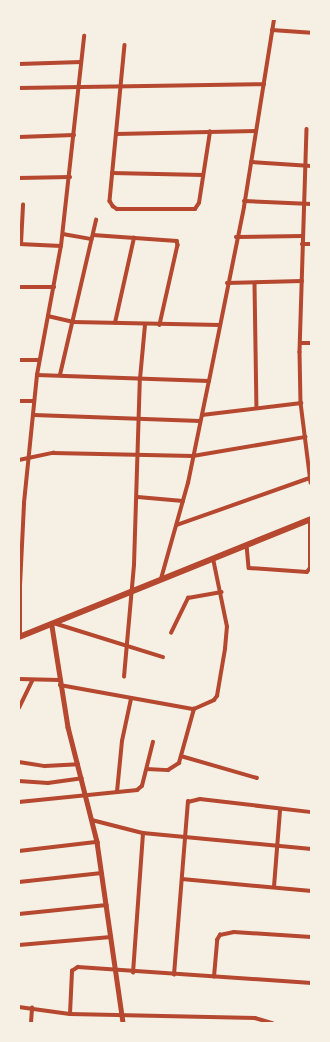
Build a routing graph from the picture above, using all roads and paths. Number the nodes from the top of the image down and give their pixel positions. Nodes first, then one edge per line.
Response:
1 (274, 19) edge
2 (272, 30) junction
3 (311, 33) edge
4 (84, 36) dead end
5 (125, 45) dead end
6 (80, 62) junction
7 (19, 64) edge
8 (264, 84) junction
9 (121, 85) junction
10 (78, 86) junction
11 (19, 88) edge
12 (307, 130) dead end
13 (256, 131) junction
14 (210, 132) junction
15 (116, 134) junction
16 (74, 135) junction
17 (19, 137) edge
18 (251, 162) junction
19 (306, 165) junction
20 (311, 166) edge
21 (112, 173) junction
22 (203, 175) junction
23 (70, 177) junction
24 (19, 178) edge
25 (244, 201) junction
26 (305, 203) junction
27 (311, 204) edge
28 (23, 205) dead end
29 (96, 220) dead end
30 (63, 234) junction
31 (302, 236) junction
32 (92, 237) junction
33 (236, 237) junction
34 (134, 238) junction
35 (20, 244) edge
36 (302, 244) junction
37 (311, 244) edge
38 (61, 246) junction
39 (302, 281) junction
40 (227, 283) junction
41 (255, 284) junction
42 (19, 287) edge
43 (54, 287) junction
44 (48, 316) junction
45 (73, 322) junction
46 (115, 323) junction
47 (145, 325) junction
48 (160, 325) junction
49 (220, 325) junction
50 (300, 343) junction
51 (311, 343) edge
52 (19, 360) edge
53 (39, 360) junction
54 (37, 375) junction
55 (60, 375) junction
56 (140, 379) junction
57 (209, 381) junction
58 (19, 401) edge
59 (34, 401) junction
60 (301, 402) junction
61 (257, 407) junction
62 (34, 415) junction
63 (202, 415) junction
64 (139, 419) junction
65 (200, 420) junction
66 (305, 437) junction
67 (138, 456) junction
68 (193, 456) junction
69 (29, 457) junction
70 (19, 460) edge
71 (311, 480) edge
72 (138, 497) junction
73 (183, 501) junction
74 (19, 502) edge
75 (24, 502) junction
76 (310, 520) edge
77 (177, 525) junction
78 (247, 545) junction
79 (213, 559) junction
80 (161, 580) junction
81 (19, 586) edge
82 (132, 592) junction
83 (221, 592) junction
84 (54, 625) junction
85 (171, 633) dead end
86 (20, 637) edge
87 (127, 646) junction
88 (163, 657) dead end
89 (124, 677) dead end
90 (19, 679) edge
91 (32, 681) junction
92 (60, 682) junction
93 (131, 699) junction
94 (19, 708) edge
95 (194, 709) junction
96 (153, 742) dead end
97 (181, 756) junction
98 (19, 762) edge
99 (79, 764) junction
100 (147, 769) junction
101 (82, 778) junction
102 (257, 778) dead end
103 (19, 781) edge
104 (117, 792) junction
105 (87, 795) junction
106 (19, 802) edge
107 (280, 810) junction
108 (311, 812) edge
109 (92, 820) junction
110 (143, 833) junction
111 (185, 837) junction
112 (97, 842) junction
113 (278, 848) junction
114 (311, 850) edge
115 (19, 851) edge
116 (102, 873) junction
117 (182, 879) junction
118 (19, 882) edge
119 (274, 888) junction
120 (311, 891) edge
121 (107, 904) junction
122 (19, 914) edge
123 (111, 937) junction
124 (311, 937) edge
125 (19, 945) edge
126 (115, 971) junction
127 (133, 972) junction
128 (174, 975) junction
129 (214, 977) junction
130 (311, 983) edge
131 (19, 1006) edge
132 (32, 1008) junction
133 (70, 1014) junction
134 (122, 1017) junction
135 (238, 1018) junction
136 (31, 1023) edge
137 (123, 1023) edge
138 (236, 1023) edge
139 (272, 1023) edge

1 - 2 street
2 - 3 street
2 - 8 street
4 - 6 street
5 - 9 street
6 - 7 street
6 - 10 street
8 - 9 street
8 - 13 street
9 - 10 street
9 - 15 street
10 - 11 street
10 - 16 street
12 - 19 street
13 - 14 street
13 - 18 street
14 - 15 street
14 - 22 street
15 - 21 street
16 - 17 street
16 - 23 street
18 - 19 street
18 - 25 street
19 - 20 street
19 - 26 street
21 - 22 street
21 - 22 street
23 - 24 street
23 - 30 street
25 - 26 street
25 - 33 street
26 - 27 street
26 - 31 street
28 - 35 street
29 - 32 street
30 - 32 street
30 - 38 street
31 - 33 street
31 - 36 street
32 - 34 street
32 - 45 street
33 - 40 street
34 - 46 street
34 - 48 street
35 - 38 street
36 - 37 street
36 - 39 street
38 - 43 street
39 - 41 street
39 - 50 street
40 - 41 street
40 - 49 street
41 - 61 street
42 - 43 street
43 - 44 street
44 - 45 street
44 - 53 street
45 - 46 street
45 - 55 street
46 - 47 street
47 - 48 street
47 - 56 street
48 - 49 street
49 - 57 street
50 - 51 street
50 - 60 street
52 - 53 street
53 - 54 street
54 - 55 street
54 - 59 street
55 - 56 street
56 - 57 street
56 - 64 street
57 - 63 street
58 - 59 street
59 - 62 street
60 - 61 street
60 - 66 street
61 - 63 street
62 - 64 street
62 - 69 street
63 - 65 street
64 - 65 street
64 - 67 street
65 - 68 street
66 - 68 street
66 - 71 street
67 - 68 street
67 - 69 street
67 - 72 street
68 - 73 street
69 - 70 street
69 - 75 street
71 - 77 street
72 - 73 street
72 - 82 street
73 - 77 street
74 - 75 street
75 - 81 street
76 - 78 highway
76 - 78 street
77 - 80 street
78 - 79 highway
79 - 80 highway
79 - 83 street
80 - 82 highway
81 - 86 street
82 - 84 highway
82 - 87 street
83 - 85 street
83 - 95 street
84 - 86 highway
84 - 87 street
84 - 92 street
87 - 88 street
87 - 89 street
90 - 91 street
91 - 92 street
91 - 94 street
92 - 93 street
92 - 99 street
93 - 95 street
93 - 104 street
95 - 97 street
96 - 100 street
97 - 100 street
97 - 102 street
98 - 99 street
99 - 101 street
100 - 104 street
101 - 103 street
101 - 105 street
104 - 105 street
105 - 106 street
105 - 109 street
107 - 108 street
107 - 111 street
107 - 113 street
109 - 110 street
109 - 112 street
110 - 111 street
110 - 127 street
111 - 113 street
111 - 117 street
112 - 115 street
112 - 116 street
113 - 114 street
113 - 119 street
116 - 118 street
116 - 121 street
117 - 119 street
117 - 128 street
119 - 120 street
121 - 122 street
121 - 123 street
123 - 125 street
123 - 126 street
124 - 129 street
126 - 127 street
126 - 133 street
126 - 134 street
127 - 128 street
128 - 129 street
129 - 130 street
131 - 132 street
132 - 133 street
132 - 136 street
133 - 134 street
134 - 135 street
134 - 137 street
135 - 138 street
135 - 139 street

